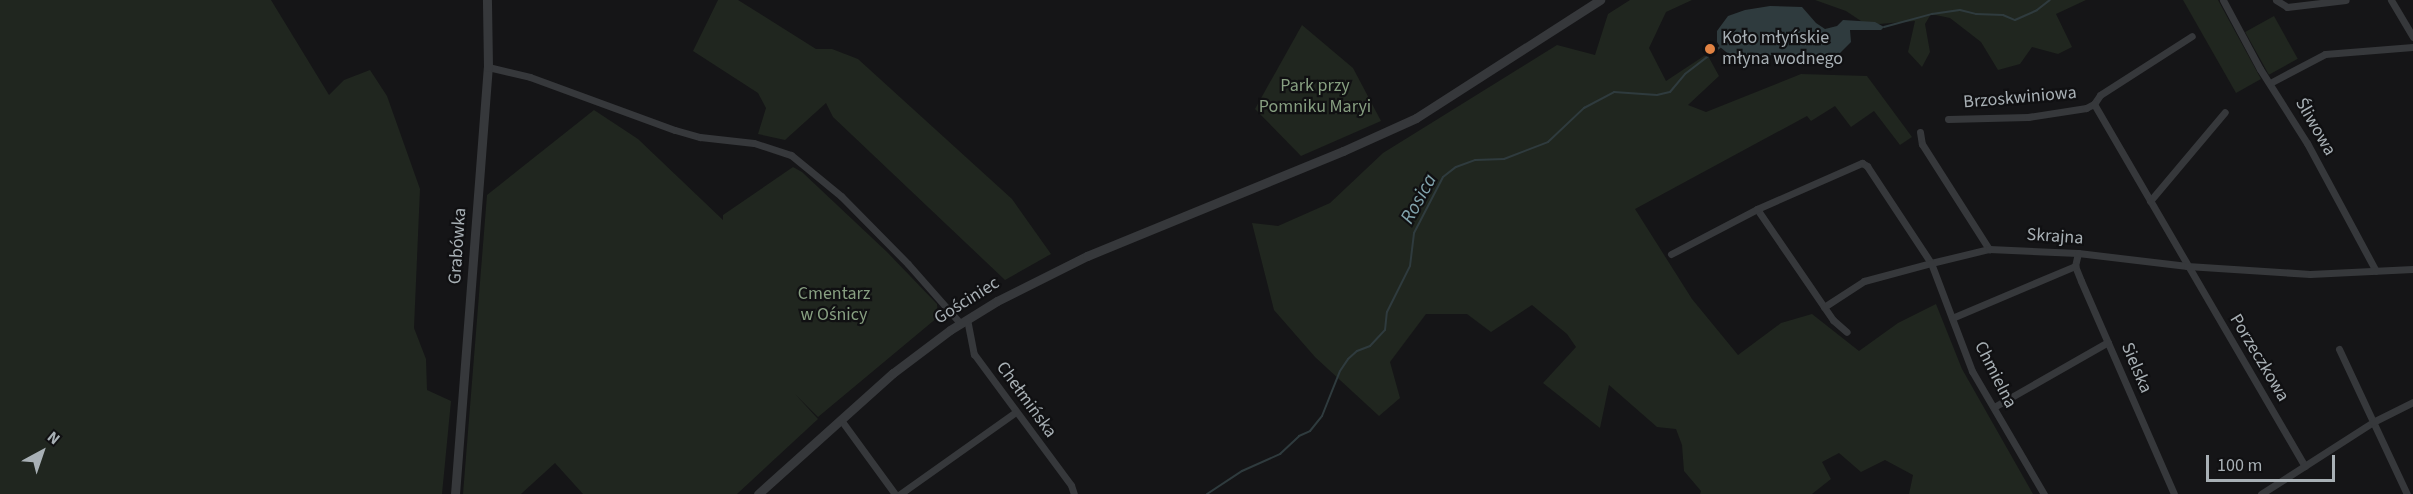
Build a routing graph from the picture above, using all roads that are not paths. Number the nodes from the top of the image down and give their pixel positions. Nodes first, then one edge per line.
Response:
1 (488, 0) edge
2 (1600, 0) edge
3 (2223, 0) edge
4 (2276, 0) edge
5 (2346, 0) edge
6 (2391, 0) edge
7 (2192, 36) dead end
8 (2413, 37) edge
9 (2413, 47) edge
10 (488, 67) junction
11 (2270, 83) junction
12 (2094, 104) junction
13 (2225, 112) dead end
14 (1948, 119) dead end
15 (1920, 132) dead end
16 (2150, 201) junction
17 (1757, 209) junction
18 (1989, 249) junction
19 (2078, 253) junction
20 (1671, 254) dead end
21 (1931, 263) junction
22 (2075, 266) junction
23 (2187, 266) junction
24 (2413, 269) edge
25 (2376, 271) junction
26 (1824, 307) junction
27 (1952, 318) junction
28 (963, 321) junction
29 (1847, 332) dead end
30 (2108, 342) junction
31 (2339, 349) dead end
32 (2413, 402) edge
33 (1994, 407) junction
34 (1016, 412) junction
35 (841, 420) junction
36 (2373, 422) junction
37 (2305, 466) junction
38 (455, 494) edge
39 (758, 494) edge
40 (895, 494) edge
41 (900, 494) edge
42 (1074, 494) edge
43 (2044, 494) edge
44 (2174, 494) edge
45 (2261, 494) edge
46 (2407, 494) edge

1 - 10 street, Grabówka
2 - 28 street, Gościniec
3 - 11 street, Śliwowa
4 - 5 street
6 - 8 street
7 - 12 street, Brzoskwiniowa
9 - 11 street
10 - 28 street
10 - 38 street, Grabówka
11 - 25 street, Śliwowa
12 - 14 street, Brzoskwiniowa
12 - 16 street, Brzoskwiniowa
13 - 16 street
15 - 18 street
16 - 23 street, Brzoskwiniowa
17 - 20 street
17 - 21 street
17 - 26 street
18 - 19 street, Skrajna
18 - 21 street, Skrajna
19 - 22 street
19 - 23 street, Skrajna
21 - 26 street, Skrajna
21 - 27 street, Chmielna
22 - 27 street, Skrajna
22 - 30 street, Sielska
23 - 25 street, Skrajna
23 - 37 street, Porzeczkowa
24 - 25 street, Skrajna
26 - 29 street
27 - 33 street, Chmielna
28 - 34 street, Chełmińska
28 - 35 street, Gościniec
30 - 33 street
30 - 44 street, Sielska
31 - 36 street
32 - 36 street
33 - 43 street, Chmielna
34 - 41 street
34 - 42 street, Chełmińska
35 - 39 street, Gościniec
35 - 40 street
36 - 37 street
36 - 46 street
37 - 45 street

